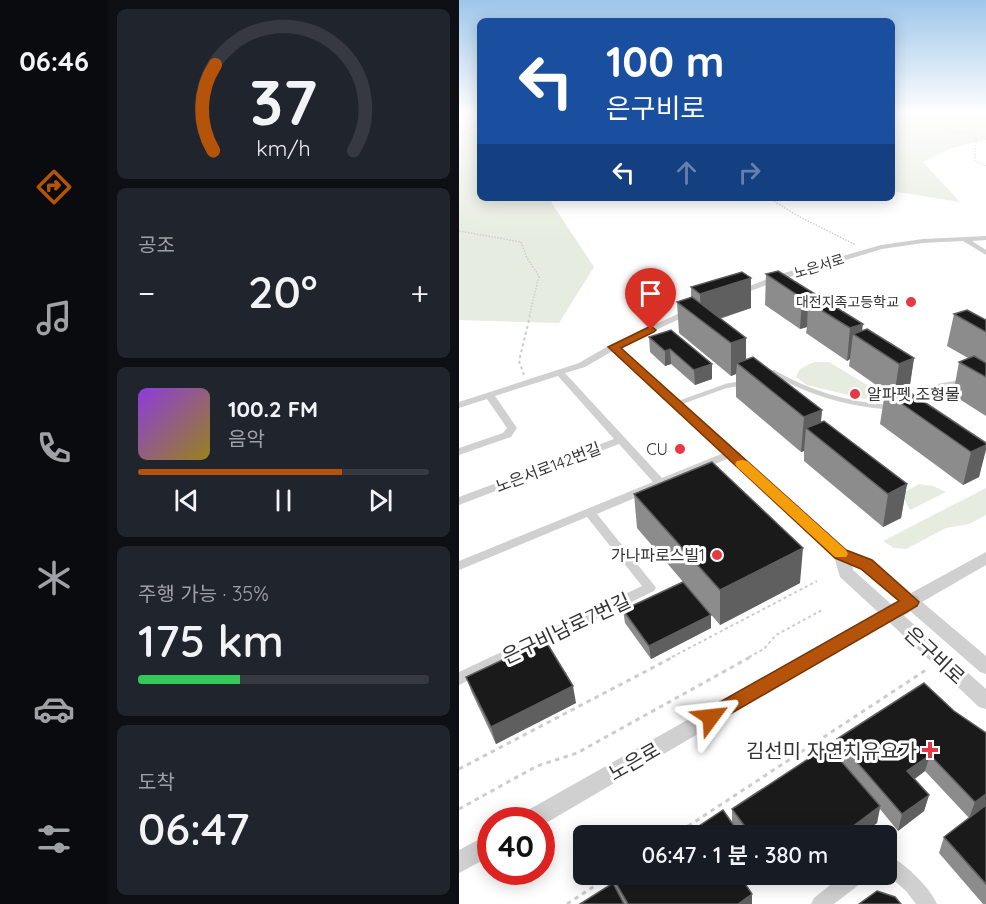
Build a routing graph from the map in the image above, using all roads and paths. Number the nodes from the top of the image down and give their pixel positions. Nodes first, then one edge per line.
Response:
1 (975, 155) edge
2 (986, 166) edge
3 (774, 201) edge
4 (459, 231) edge
5 (964, 238) junction
6 (986, 238) edge
7 (986, 253) edge
8 (831, 262) junction
9 (730, 296) edge
10 (701, 306) edge
11 (613, 347) junction
12 (560, 373) junction
13 (762, 376) edge
14 (751, 380) edge
15 (966, 381) edge
16 (529, 382) junction
17 (489, 395) junction
18 (676, 404) junction
19 (459, 405) edge
20 (906, 407) edge
21 (891, 408) edge
22 (620, 440) junction
23 (459, 452) edge
24 (730, 453) junction
25 (660, 483) junction
26 (459, 501) edge
27 (589, 512) junction
28 (841, 554) junction
29 (986, 558) edge
30 (459, 566) edge
31 (817, 581) dead end
32 (911, 602) junction
33 (822, 610) dead end
34 (891, 614) junction
35 (941, 661) junction
36 (986, 667) edge
37 (459, 679) edge
38 (986, 701) edge
39 (459, 769) edge
40 (554, 807) edge
41 (459, 809) edge
42 (690, 825) edge
43 (477, 852) edge
44 (459, 862) edge
45 (897, 871) edge
46 (596, 885) edge
47 (845, 885) edge
48 (567, 904) edge
49 (820, 904) edge
50 (928, 904) edge

1 - 2 path
3 - 8 path
4 - 16 path
5 - 6 street, 노은서로
5 - 7 street
5 - 8 street, 노은서로
8 - 9 street, 노은서로
10 - 11 street
11 - 12 street
11 - 18 street, 은구비로
12 - 16 street
12 - 22 street, 노은서로142번길
13 - 21 lane
14 - 18 lane
15 - 20 lane
16 - 17 street
17 - 19 street
17 - 23 street
18 - 24 street, 은구비로
22 - 25 street
22 - 26 street, 노은서로142번길
24 - 25 street
24 - 28 street, 은구비로
25 - 27 street
27 - 30 street
27 - 37 street, 은구비남로7번길
28 - 32 street, 은구비로
28 - 34 street, 은구비로
29 - 32 street, 노은로
31 - 39 path
32 - 34 main road, 노은로
32 - 36 street, 은구비로
33 - 41 path
34 - 35 street, 은구비로
34 - 40 street, 노은로
35 - 38 street, 은구비로
35 - 42 path
43 - 44 street
45 - 50 street
46 - 48 path
47 - 49 street

